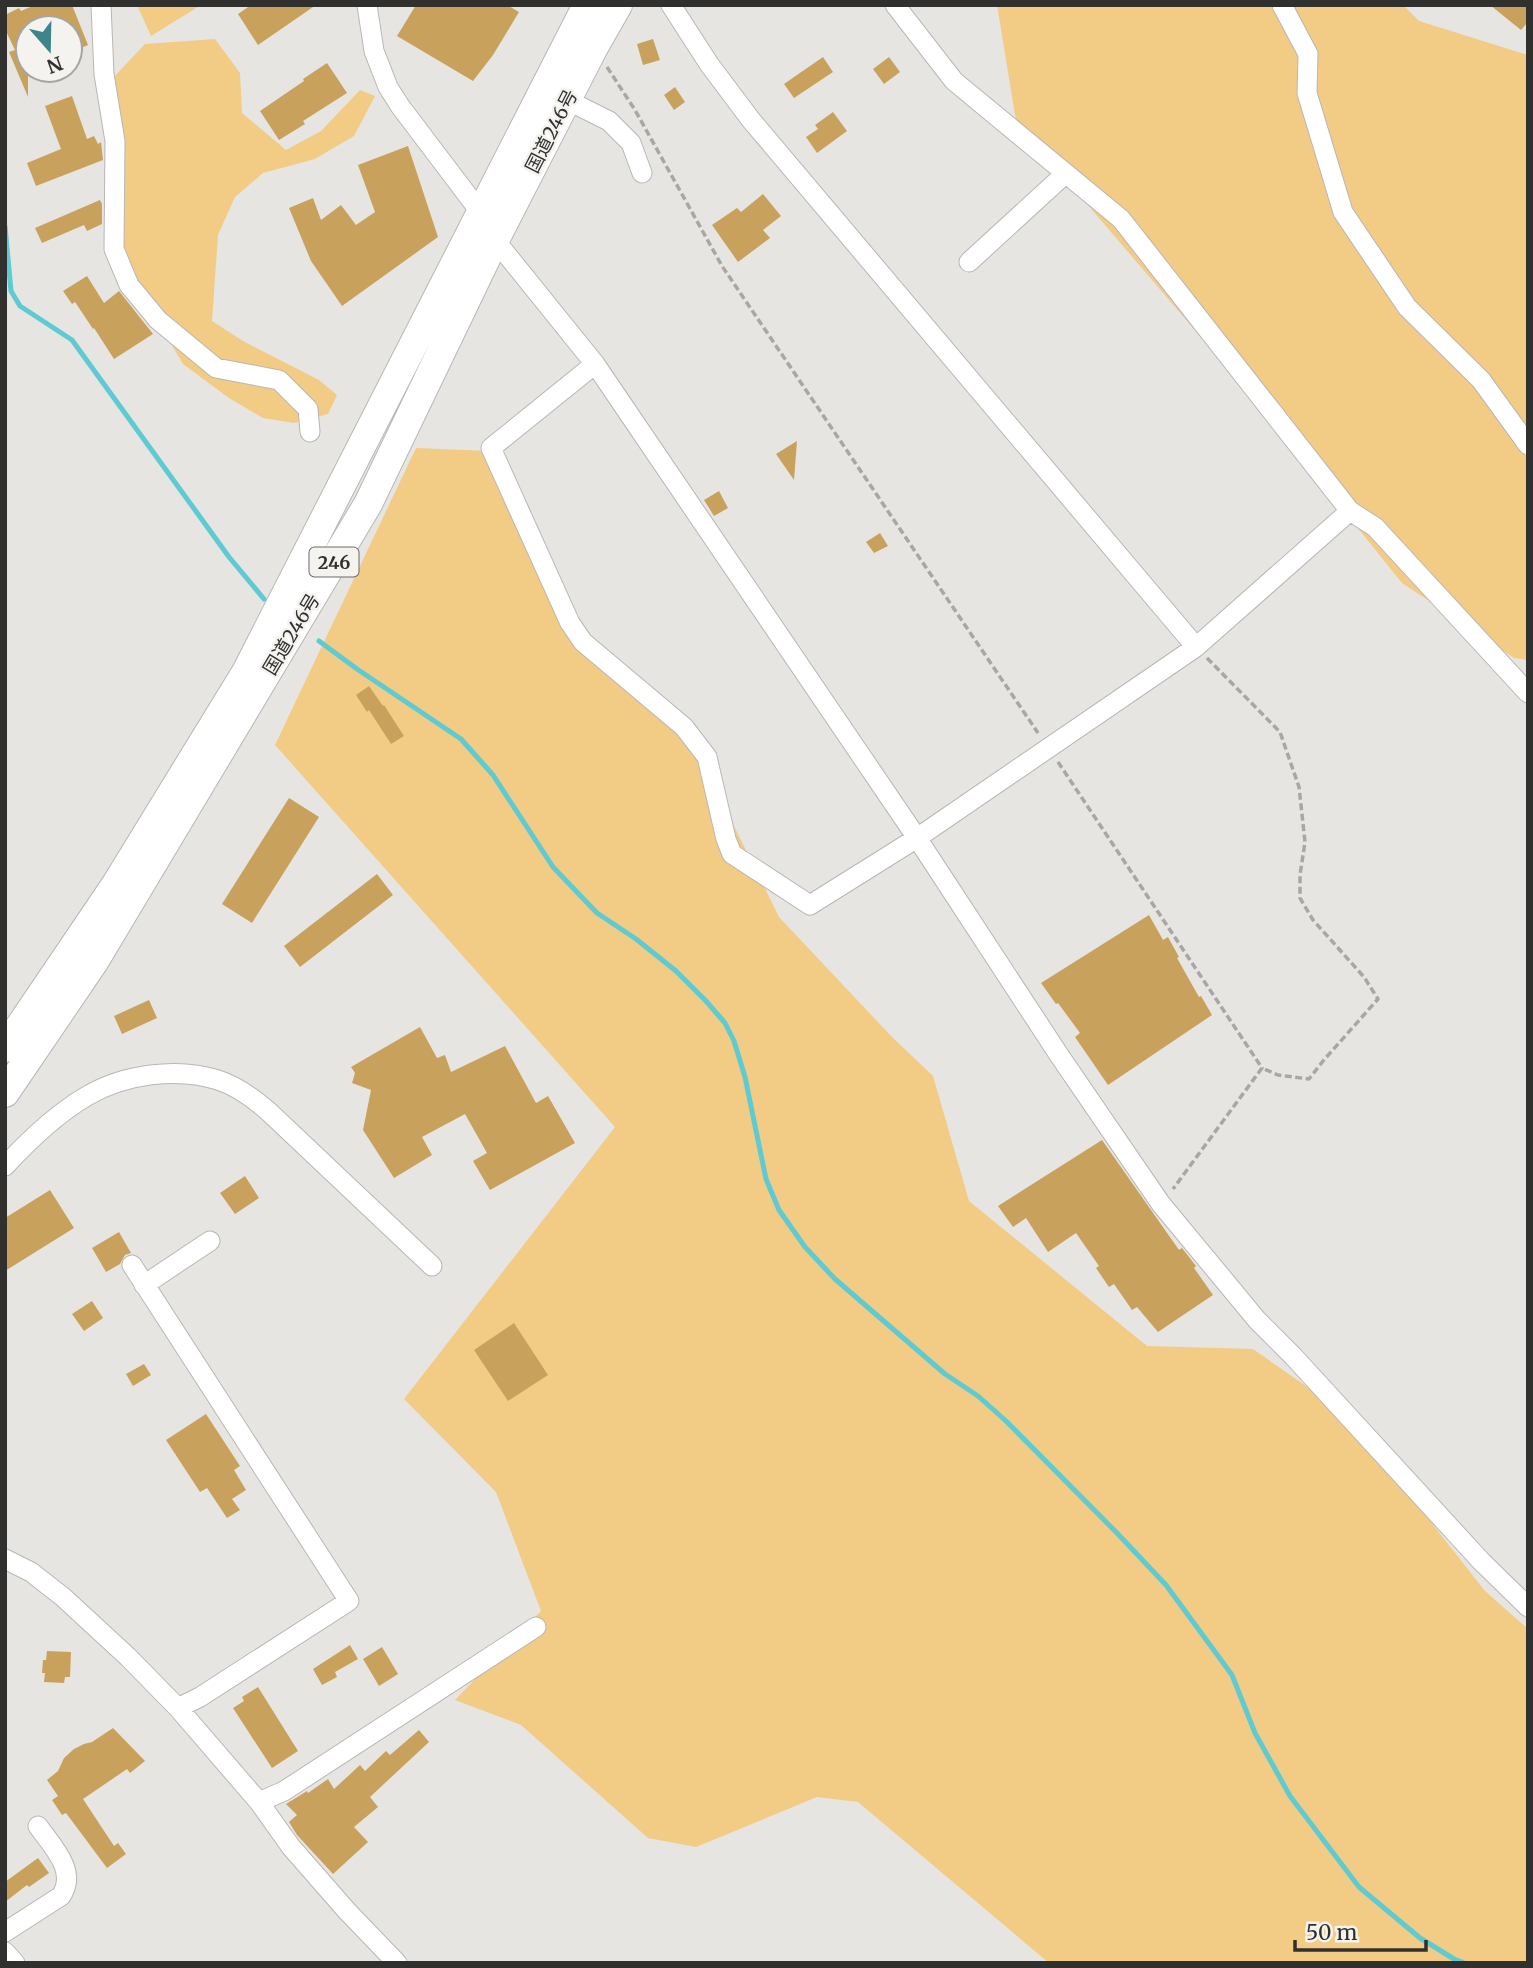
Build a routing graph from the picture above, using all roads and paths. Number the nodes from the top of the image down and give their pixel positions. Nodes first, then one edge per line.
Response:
1 (101, 5) edge
2 (367, 5) edge
3 (587, 5) edge
4 (618, 5) edge
5 (671, 5) edge
6 (895, 5) edge
7 (1282, 5) edge
8 (594, 47) junction
9 (567, 100) junction
10 (642, 173) dead end
11 (1065, 174) junction
12 (481, 213) junction
13 (495, 240) junction
14 (969, 262) dead end
15 (595, 364) junction
16 (310, 432) dead end
17 (1528, 446) edge
18 (1350, 511) junction
19 (1196, 647) junction
20 (1528, 693) edge
21 (1049, 748) junction
22 (917, 838) junction
23 (5, 1048) edge
24 (1262, 1069) junction
25 (5, 1093) edge
26 (5, 1166) edge
27 (1161, 1204) junction
28 (210, 1241) dead end
29 (132, 1265) dead end
30 (432, 1266) dead end
31 (144, 1284) junction
32 (5, 1559) edge
33 (1528, 1607) edge
34 (536, 1627) dead end
35 (178, 1708) junction
36 (259, 1802) junction
37 (38, 1826) dead end
38 (5, 1932) edge
39 (5, 1952) edge
40 (15, 1963) edge
41 (397, 1963) edge

1 - 16 street
2 - 12 street
3 - 12 highway, 国道246号 / 246
4 - 8 highway, 国道246号 / 246
5 - 19 street
6 - 11 street
7 - 17 street
8 - 9 highway, 国道246号 / 246
8 - 21 path
9 - 10 street
9 - 13 highway, 国道246号 / 246
11 - 14 street
11 - 18 street
12 - 13 street
12 - 23 highway, 国道246号 / 246
13 - 15 street
13 - 25 highway, 国道246号 / 246
15 - 22 street
15 - 22 street
18 - 19 street
18 - 20 street
19 - 21 street
19 - 24 path
21 - 22 street
21 - 24 path
22 - 27 street
24 - 27 path
26 - 30 street
27 - 33 street
28 - 31 street
29 - 31 street
31 - 35 street
32 - 35 street
34 - 36 street
35 - 36 street
36 - 41 street
37 - 38 street
39 - 40 street

